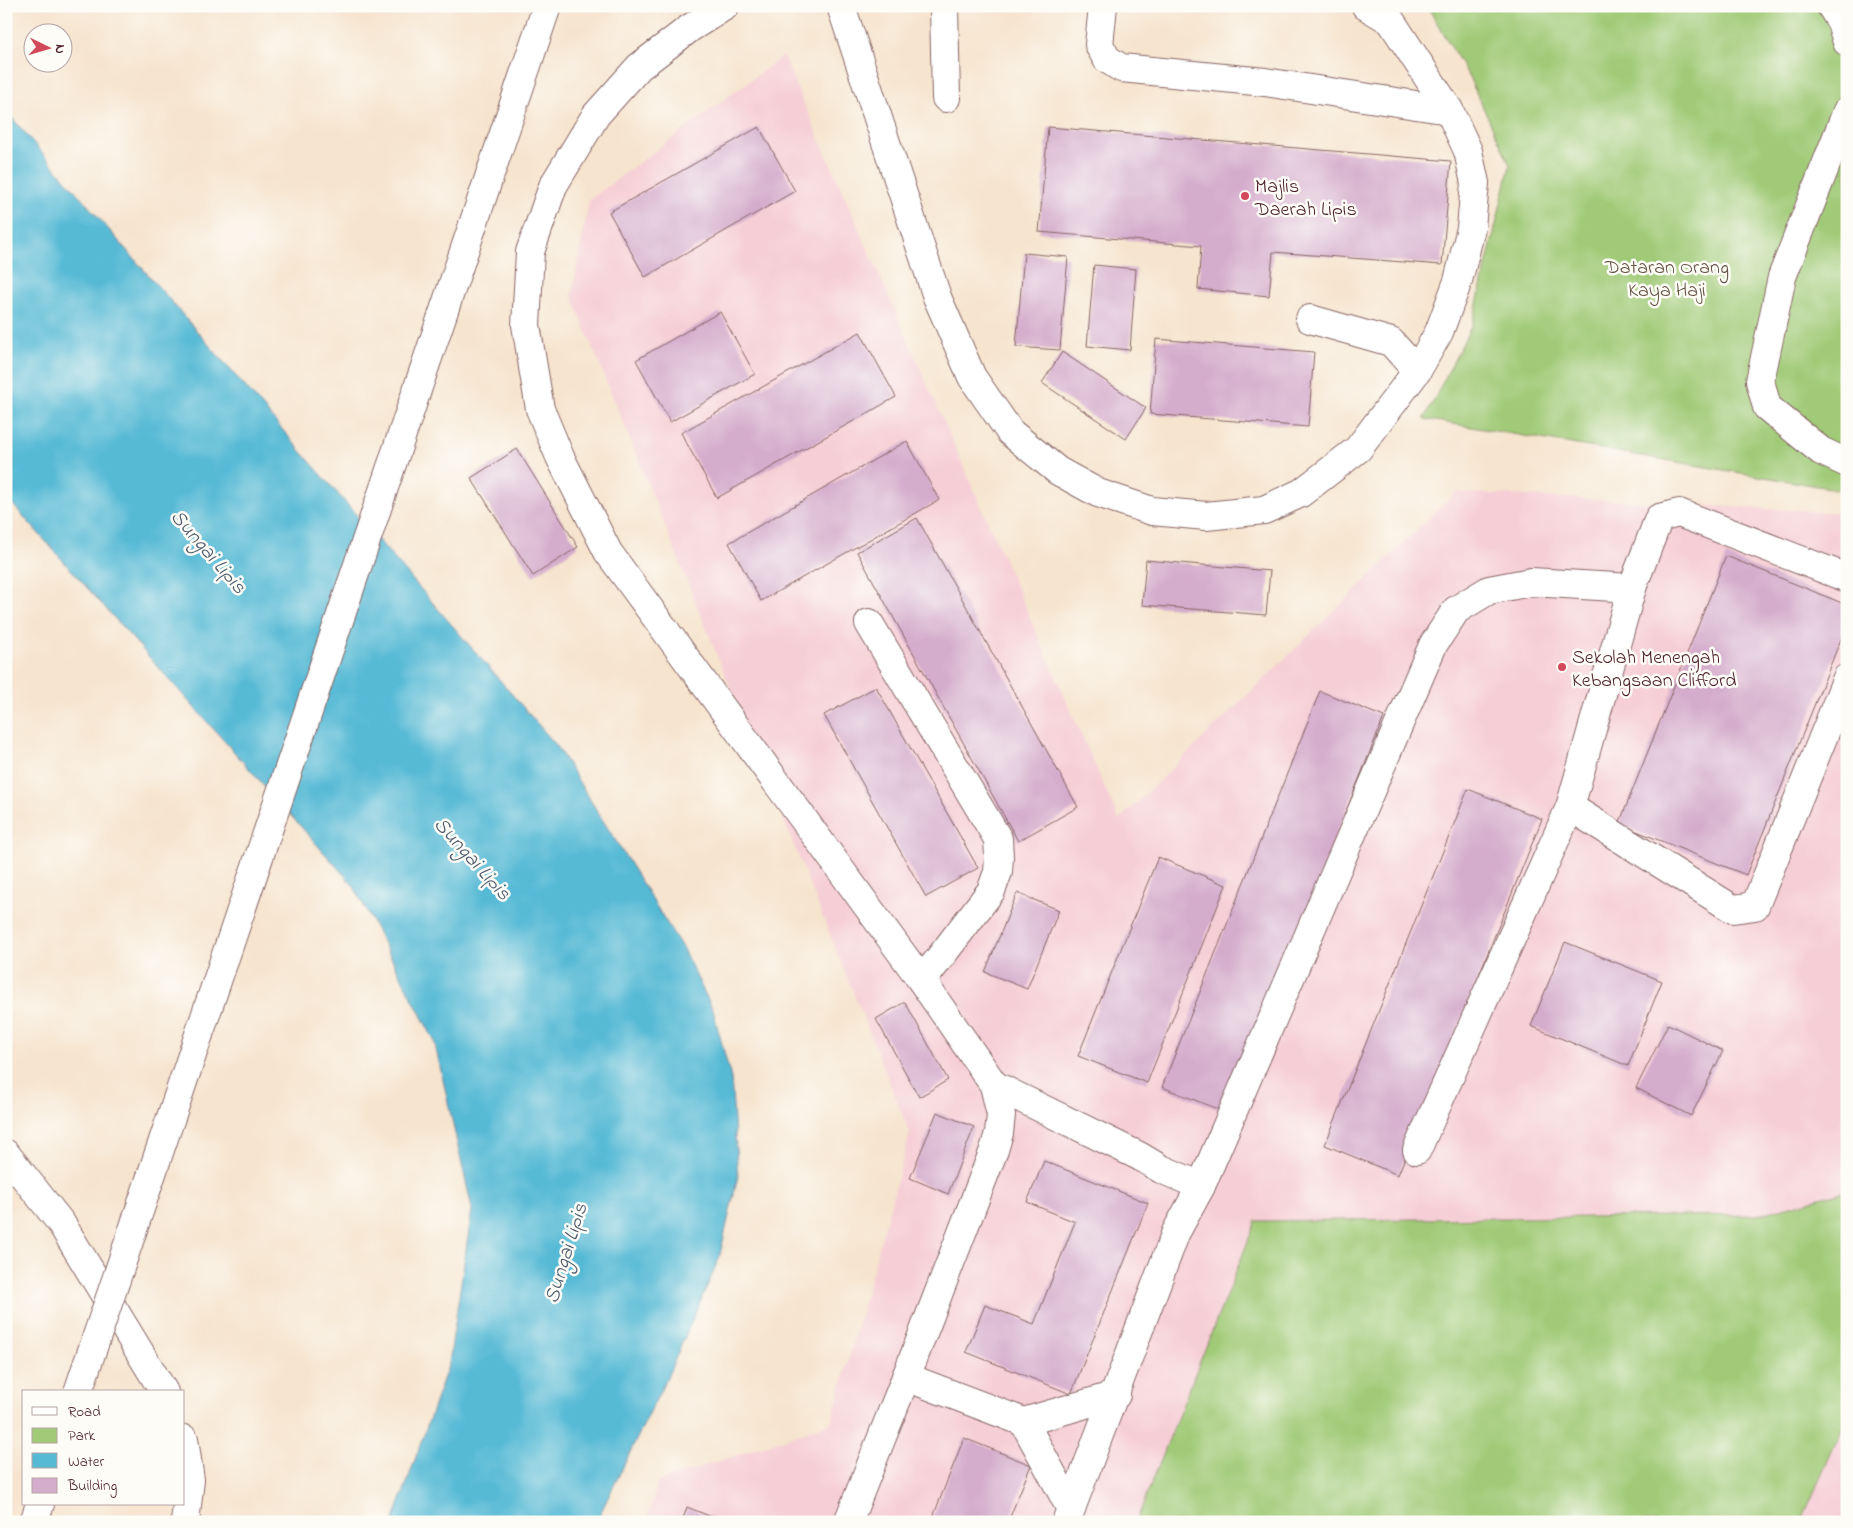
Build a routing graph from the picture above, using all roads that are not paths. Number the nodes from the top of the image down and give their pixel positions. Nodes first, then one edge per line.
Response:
1 (547, 6) edge
2 (725, 6) edge
3 (841, 6) edge
4 (944, 6) edge
5 (1103, 6) edge
6 (1366, 6) edge
7 (1831, 6) edge
8 (1847, 42) edge
9 (946, 98) dead end
10 (1449, 110) junction
11 (1847, 111) edge
12 (1310, 319) dead end
13 (1416, 372) junction
14 (1847, 463) edge
15 (1847, 578) edge
16 (1632, 588) junction
17 (869, 623) dead end
18 (1847, 678) edge
19 (1570, 807) junction
20 (922, 981) junction
21 (994, 1085) junction
22 (1417, 1150) dead end
23 (6, 1154) edge
24 (1201, 1186) junction
25 (906, 1377) junction
26 (79, 1390) edge
27 (163, 1390) edge
28 (1116, 1394) junction
29 (1024, 1422) junction
30 (185, 1446) edge
31 (39, 1506) edge
32 (1069, 1515) edge
33 (34, 1522) edge
34 (185, 1522) edge
35 (848, 1522) edge

1 - 26 main road, bridge
2 - 20 main road
3 - 13 main road
4 - 9 main road
5 - 10 main road
6 - 10 main road
7 - 8 main road
10 - 13 main road
11 - 14 main road
12 - 13 main road
15 - 16 main road
16 - 19 main road
16 - 24 main road
17 - 20 main road
18 - 19 main road
19 - 22 main road
20 - 21 main road
21 - 24 main road
21 - 25 main road
23 - 27 main road
24 - 28 main road
25 - 29 main road
25 - 35 main road
28 - 29 main road
28 - 32 main road
29 - 32 main road
30 - 34 main road
31 - 33 main road

